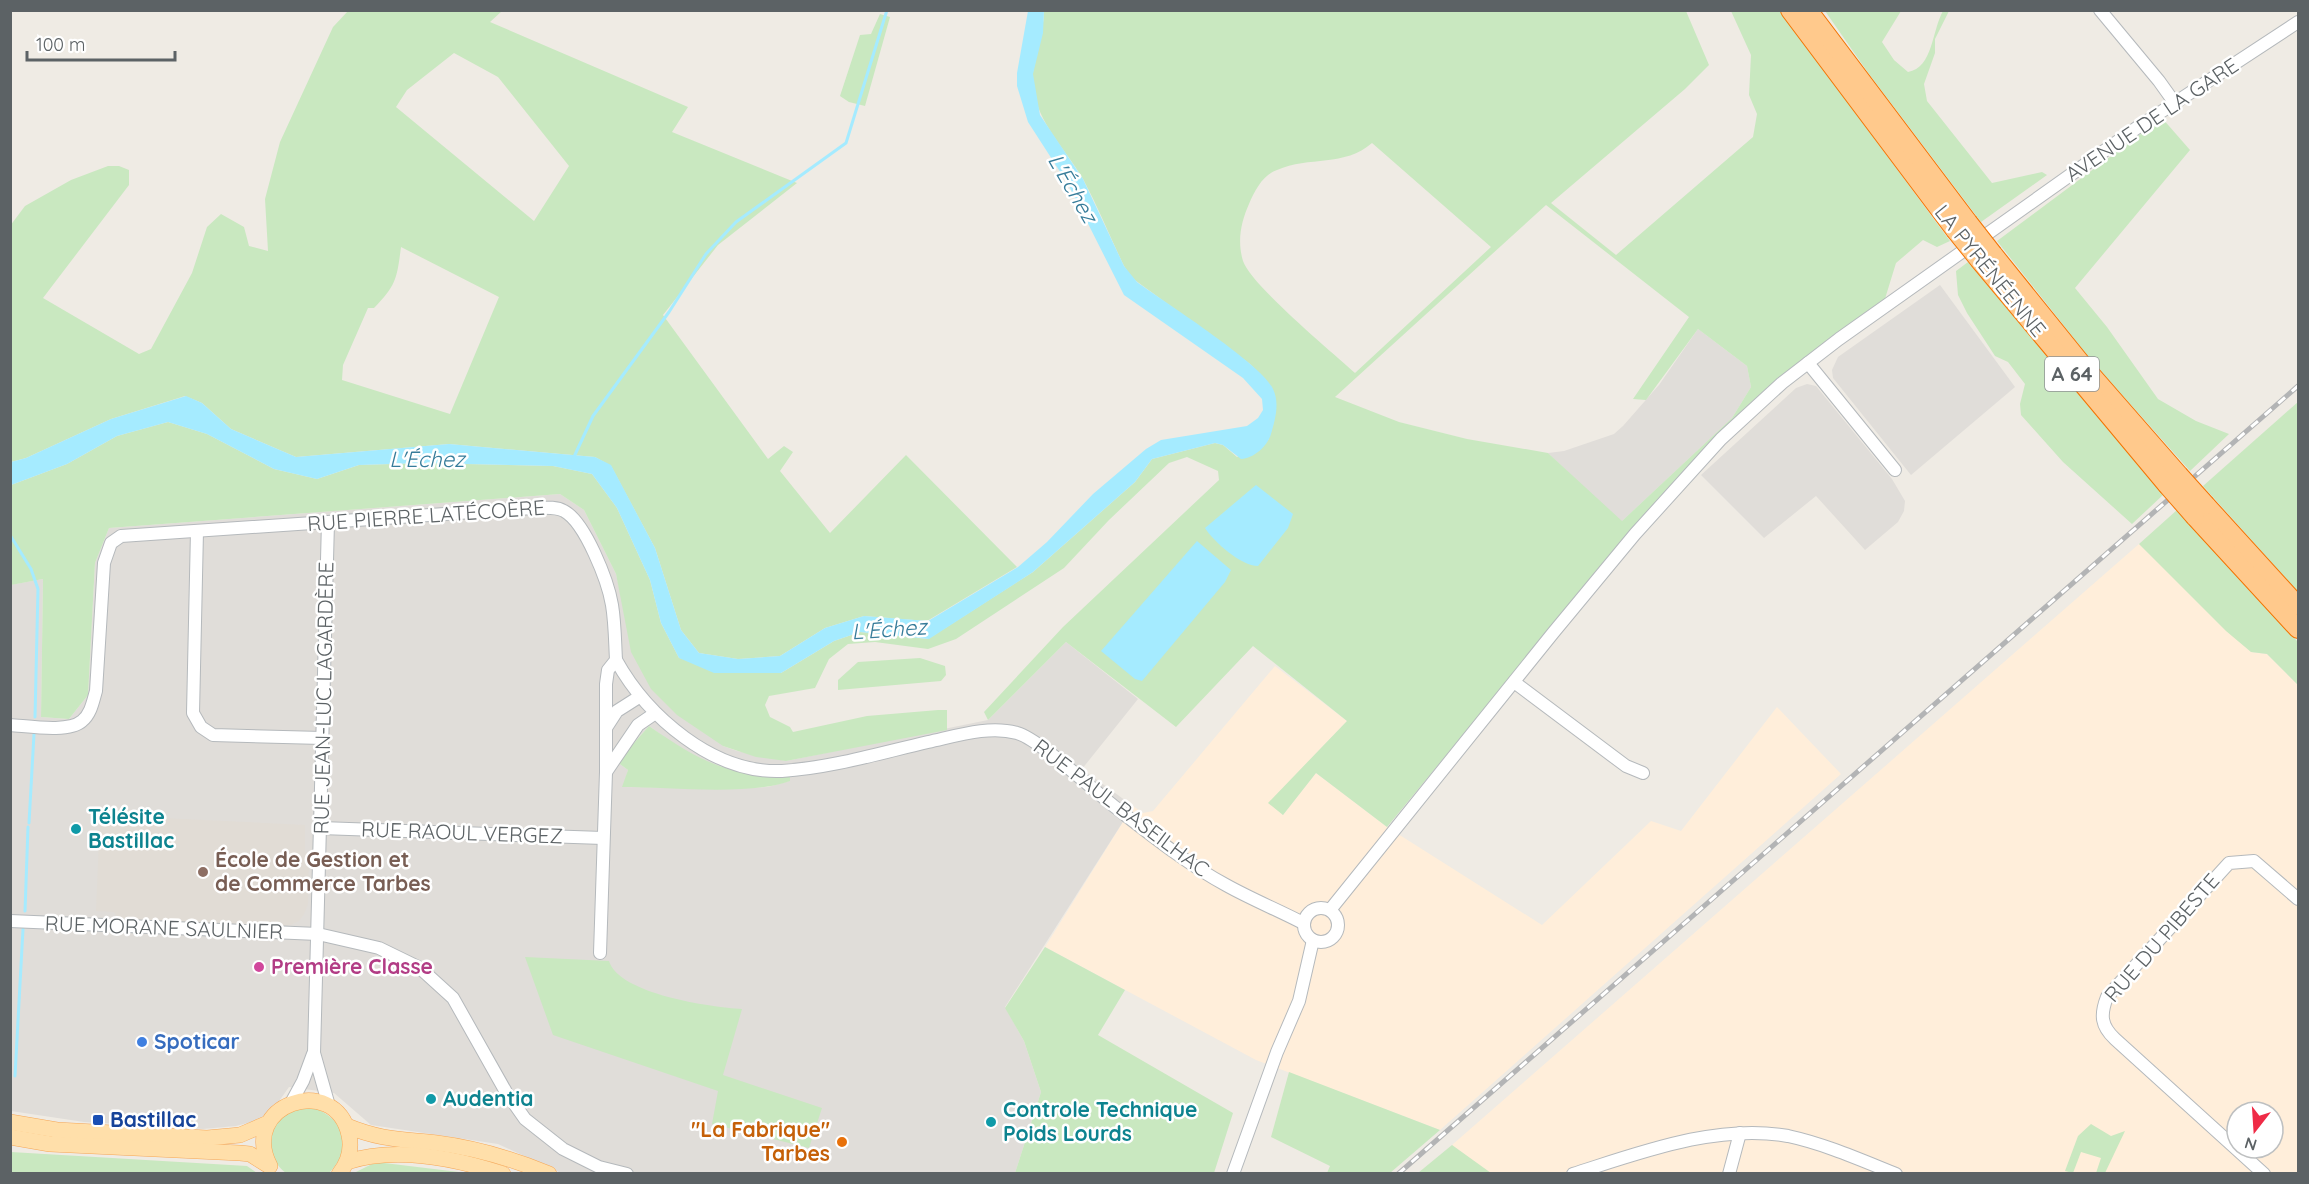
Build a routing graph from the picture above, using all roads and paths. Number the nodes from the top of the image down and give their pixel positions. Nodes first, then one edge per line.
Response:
1 (1790, 10) edge
2 (1808, 10) edge
3 (2100, 10) edge
4 (2298, 22) edge
5 (2174, 102) junction
6 (1962, 226) junction
7 (1808, 363) junction
8 (1895, 470) dead end
9 (2200, 511) junction
10 (328, 522) junction
11 (197, 531) junction
12 (2298, 606) edge
13 (2298, 629) edge
14 (616, 660) junction
15 (1514, 682) junction
16 (639, 697) junction
17 (654, 714) junction
18 (10, 725) edge
19 (605, 729) junction
20 (322, 738) junction
21 (606, 772) junction
22 (1643, 773) dead end
23 (321, 828) junction
24 (603, 838) junction
25 (2298, 898) edge
26 (1330, 910) junction
27 (10, 921) edge
28 (1303, 923) junction
29 (318, 934) junction
30 (1312, 940) junction
31 (600, 953) dead end
32 (314, 1053) junction
33 (291, 1103) junction
34 (329, 1107) junction
35 (10, 1122) edge
36 (268, 1123) junction
37 (346, 1126) junction
38 (1740, 1133) junction
39 (10, 1137) edge
40 (343, 1168) edge
41 (272, 1169) edge
42 (503, 1173) edge
43 (549, 1173) edge
44 (627, 1173) edge
45 (1233, 1173) edge
46 (1573, 1173) edge
47 (1729, 1173) edge
48 (1896, 1173) edge
49 (2264, 1173) edge

1 - 6 highway, LA PYRÉNÉENNE / A 64
2 - 6 highway, LA PYRÉNÉENNE / A 64
3 - 5 street
4 - 5 street, AVENUE DE LA GARE
5 - 7 street, AVENUE DE LA GARE
6 - 9 highway, LA PYRÉNÉENNE / A 64, bridge
7 - 8 street
7 - 15 street, AVENUE DE LA GARE
9 - 12 highway, LA PYRÉNÉENNE / A 64
9 - 13 highway, LA PYRÉNÉENNE / A 64
10 - 11 street, RUE PIERRE LATÉCOÈRE
10 - 14 street, RUE PIERRE LATÉCOÈRE
10 - 20 street, RUE JEAN-LUC LAGARDÈRE
11 - 18 street, RUE PIERRE LATÉCOÈRE
11 - 20 street
14 - 16 street, RUE PAUL BASEILHAC
14 - 19 street, RUE PIERRE LATÉCOÈRE
15 - 22 street
15 - 26 street, AVENUE DE LA GARE
16 - 17 street, RUE PAUL BASEILHAC
16 - 19 street
17 - 21 street
17 - 28 street, RUE PAUL BASEILHAC
19 - 21 street, RUE PIERRE LATÉCOÈRE
20 - 23 street, RUE JEAN-LUC LAGARDÈRE
21 - 24 street, RUE PIERRE LATÉCOÈRE
23 - 24 street, RUE RAOUL VERGEZ
23 - 29 street, RUE JEAN-LUC LAGARDÈRE
24 - 31 street, RUE PIERRE LATÉCOÈRE
25 - 49 street, RUE DU PIBESTE
26 - 28 street
26 - 30 street
27 - 29 street, RUE MORANE SAULNIER
28 - 30 street
29 - 32 street, RUE JEAN-LUC LAGARDÈRE
29 - 44 street, RUE MORANE SAULNIER
30 - 45 street
32 - 33 street, RUE JEAN-LUC LAGARDÈRE
32 - 34 street, RUE JEAN-LUC LAGARDÈRE
33 - 34 main road
33 - 36 main road
34 - 37 main road
35 - 36 main road
36 - 41 main road
37 - 40 main road
37 - 43 main road
38 - 46 street
38 - 47 street
38 - 48 street
39 - 41 main road
40 - 42 main road

